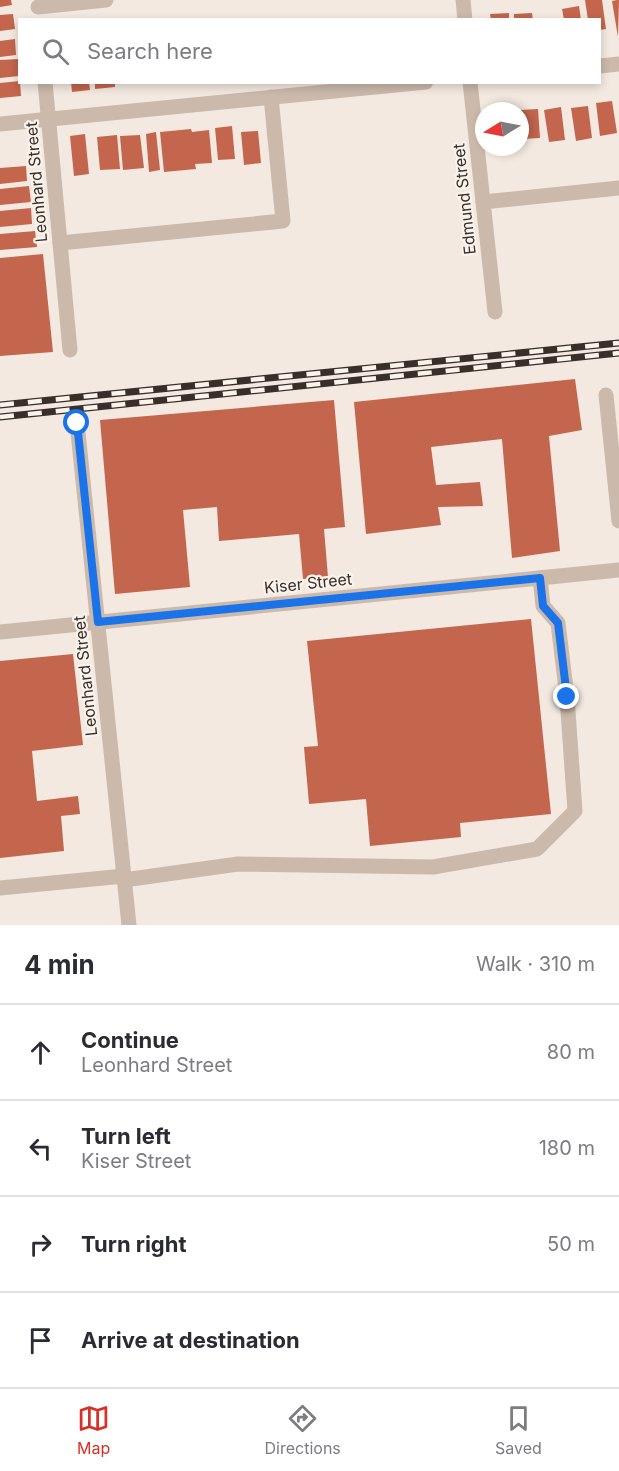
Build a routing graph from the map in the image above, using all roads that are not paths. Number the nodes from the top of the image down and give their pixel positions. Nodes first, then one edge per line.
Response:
1 (106, 0) edge
2 (463, 0) edge
3 (38, 9) edge
4 (465, 18) edge
5 (619, 64) edge
6 (601, 66) edge
7 (45, 84) edge
8 (407, 84) edge
9 (470, 84) edge
10 (272, 98) junction
11 (48, 119) junction
12 (0, 124) edge
13 (619, 188) edge
14 (483, 202) junction
15 (60, 243) junction
16 (495, 312) dead end
17 (70, 350) dead end
18 (606, 395) dead end
19 (77, 423) dead end
20 (616, 451) edge
21 (619, 521) edge
22 (619, 570) edge
23 (540, 578) junction
24 (98, 622) junction
25 (0, 632) edge
26 (124, 878) junction
27 (0, 888) edge
28 (129, 925) edge

1 - 3 street
2 - 4 street
5 - 6 street
7 - 11 street, Leonhard Street
8 - 10 street
9 - 14 street, Edmund Street
10 - 11 street
10 - 15 street
11 - 12 street
11 - 15 street, Leonhard Street
13 - 14 street
14 - 16 street, Edmund Street
15 - 17 street, Leonhard Street
18 - 20 street
19 - 24 street, Leonhard Street
20 - 21 street
22 - 23 street, Kiser Street
23 - 24 street, Kiser Street
23 - 26 street
24 - 25 street, Kiser Street
24 - 26 street, Leonhard Street
26 - 27 street
26 - 28 street, Leonhard Street

